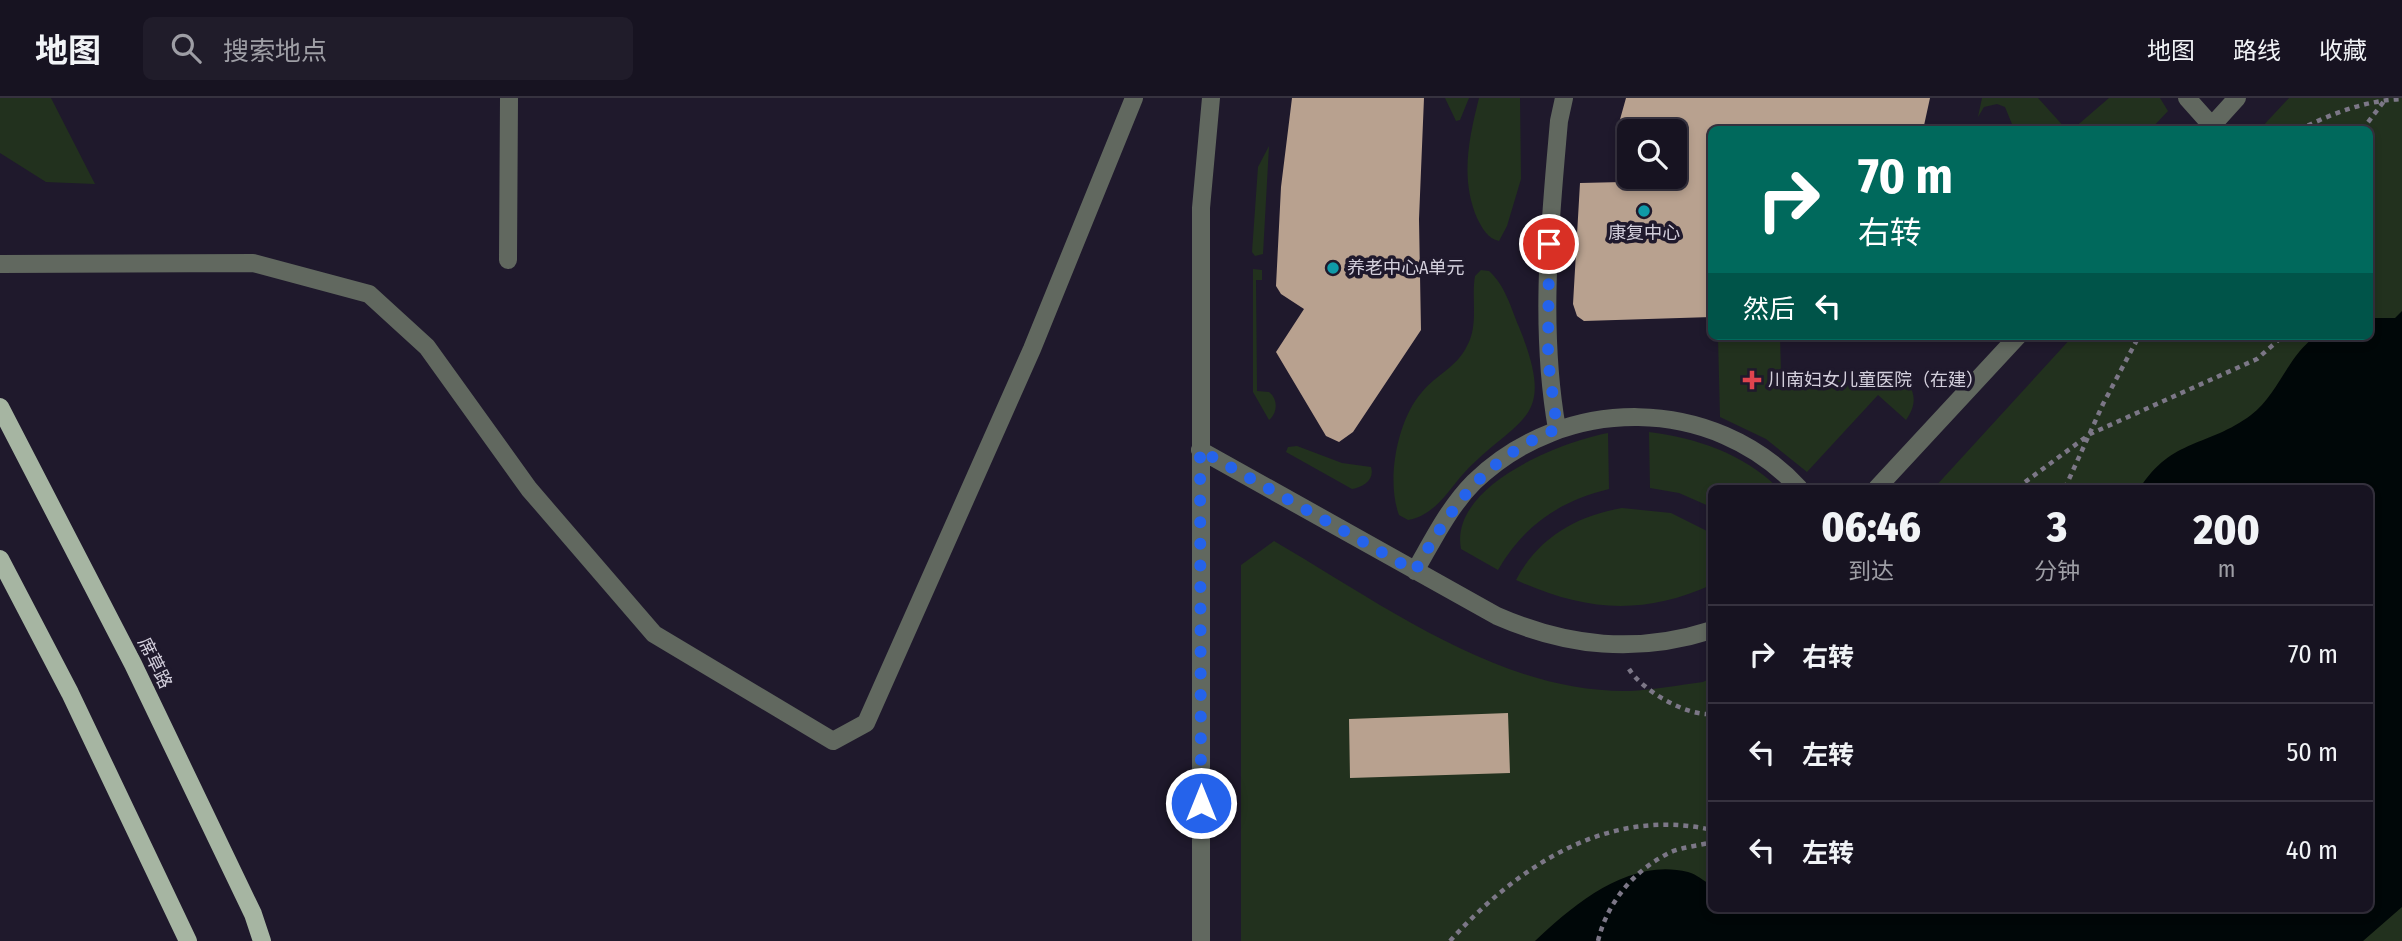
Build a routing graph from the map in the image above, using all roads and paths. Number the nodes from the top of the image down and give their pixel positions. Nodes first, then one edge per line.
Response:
1 (509, 98) edge
2 (1134, 98) edge
3 (1211, 98) edge
4 (1564, 98) edge
5 (2187, 98) edge
6 (2237, 98) edge
7 (2402, 99) edge
8 (2385, 100) edge
9 (2208, 126) edge
10 (2212, 126) edge
11 (2308, 126) edge
12 (2365, 126) edge
13 (508, 260) dead end
14 (0, 264) edge
15 (2014, 340) edge
16 (2137, 340) edge
17 (2278, 340) edge
18 (0, 408) edge
19 (1557, 429) junction
20 (2090, 434) junction
21 (1200, 450) junction
22 (1796, 485) edge
23 (1880, 485) edge
24 (2021, 485) edge
25 (2066, 485) edge
26 (0, 559) edge
27 (1415, 571) junction
28 (1708, 631) edge
29 (1616, 647) junction
30 (1708, 713) edge
31 (1708, 830) edge
32 (1708, 843) edge
33 (188, 941) edge
34 (262, 941) edge
35 (1201, 941) edge
36 (1450, 941) edge
37 (1598, 941) edge

1 - 13 street
2 - 14 street
3 - 21 street
4 - 19 street
5 - 9 street
6 - 10 street
7 - 8 path
8 - 11 path
8 - 12 path
15 - 23 street
16 - 20 path
17 - 20 path
18 - 34 main road, 席草路
19 - 22 street
19 - 27 street
20 - 24 path
20 - 25 path
21 - 27 street
21 - 35 street
26 - 33 main road
27 - 29 street
28 - 29 street
29 - 30 path
31 - 36 path
32 - 37 path

